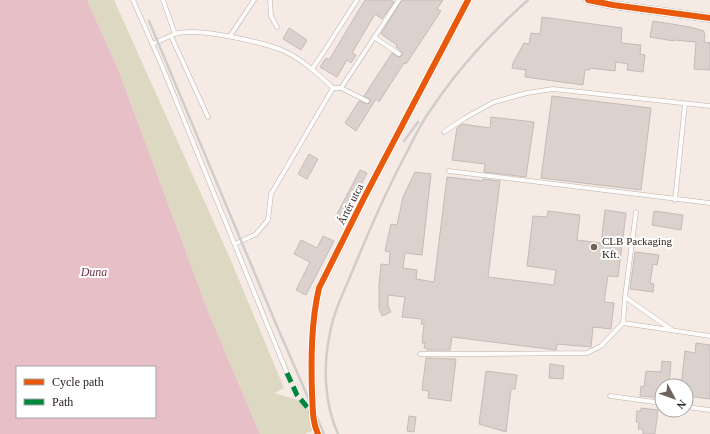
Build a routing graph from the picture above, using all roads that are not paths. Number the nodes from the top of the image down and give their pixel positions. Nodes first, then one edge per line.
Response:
1 (133, 0) edge
2 (163, 0) edge
3 (254, 0) edge
4 (270, 0) edge
5 (357, 0) edge
6 (399, 0) edge
7 (588, 0) edge
8 (710, 18) edge
9 (277, 27) dead end
10 (173, 35) junction
11 (230, 36) junction
12 (374, 37) junction
13 (152, 44) junction
14 (399, 54) dead end
15 (312, 69) junction
16 (333, 88) junction
17 (341, 88) junction
18 (367, 101) dead end
19 (685, 104) junction
20 (710, 106) edge
21 (208, 117) dead end
22 (444, 132) dead end
23 (449, 171) dead end
24 (675, 200) junction
25 (710, 203) edge
26 (636, 212) dead end
27 (235, 244) junction
28 (625, 297) junction
29 (623, 323) junction
30 (674, 331) junction
31 (710, 336) edge
32 (420, 354) dead end
33 (288, 373) dead end
34 (610, 396) dead end
35 (654, 402) edge
36 (694, 408) edge
37 (710, 410) edge

1 - 13 lane
2 - 10 lane
3 - 11 lane
4 - 9 lane
5 - 15 lane
6 - 12 lane
7 - 8 street
10 - 11 lane
10 - 13 lane
10 - 21 lane
11 - 15 lane
12 - 14 lane
12 - 17 lane
13 - 27 lane
15 - 16 lane
16 - 17 lane
16 - 27 lane
17 - 18 lane
19 - 20 lane
19 - 22 lane
19 - 24 lane
23 - 24 lane
24 - 25 lane
26 - 28 lane
27 - 33 lane
28 - 29 lane
28 - 30 lane
29 - 30 lane
29 - 32 lane
30 - 31 lane
34 - 35 lane
36 - 37 lane

